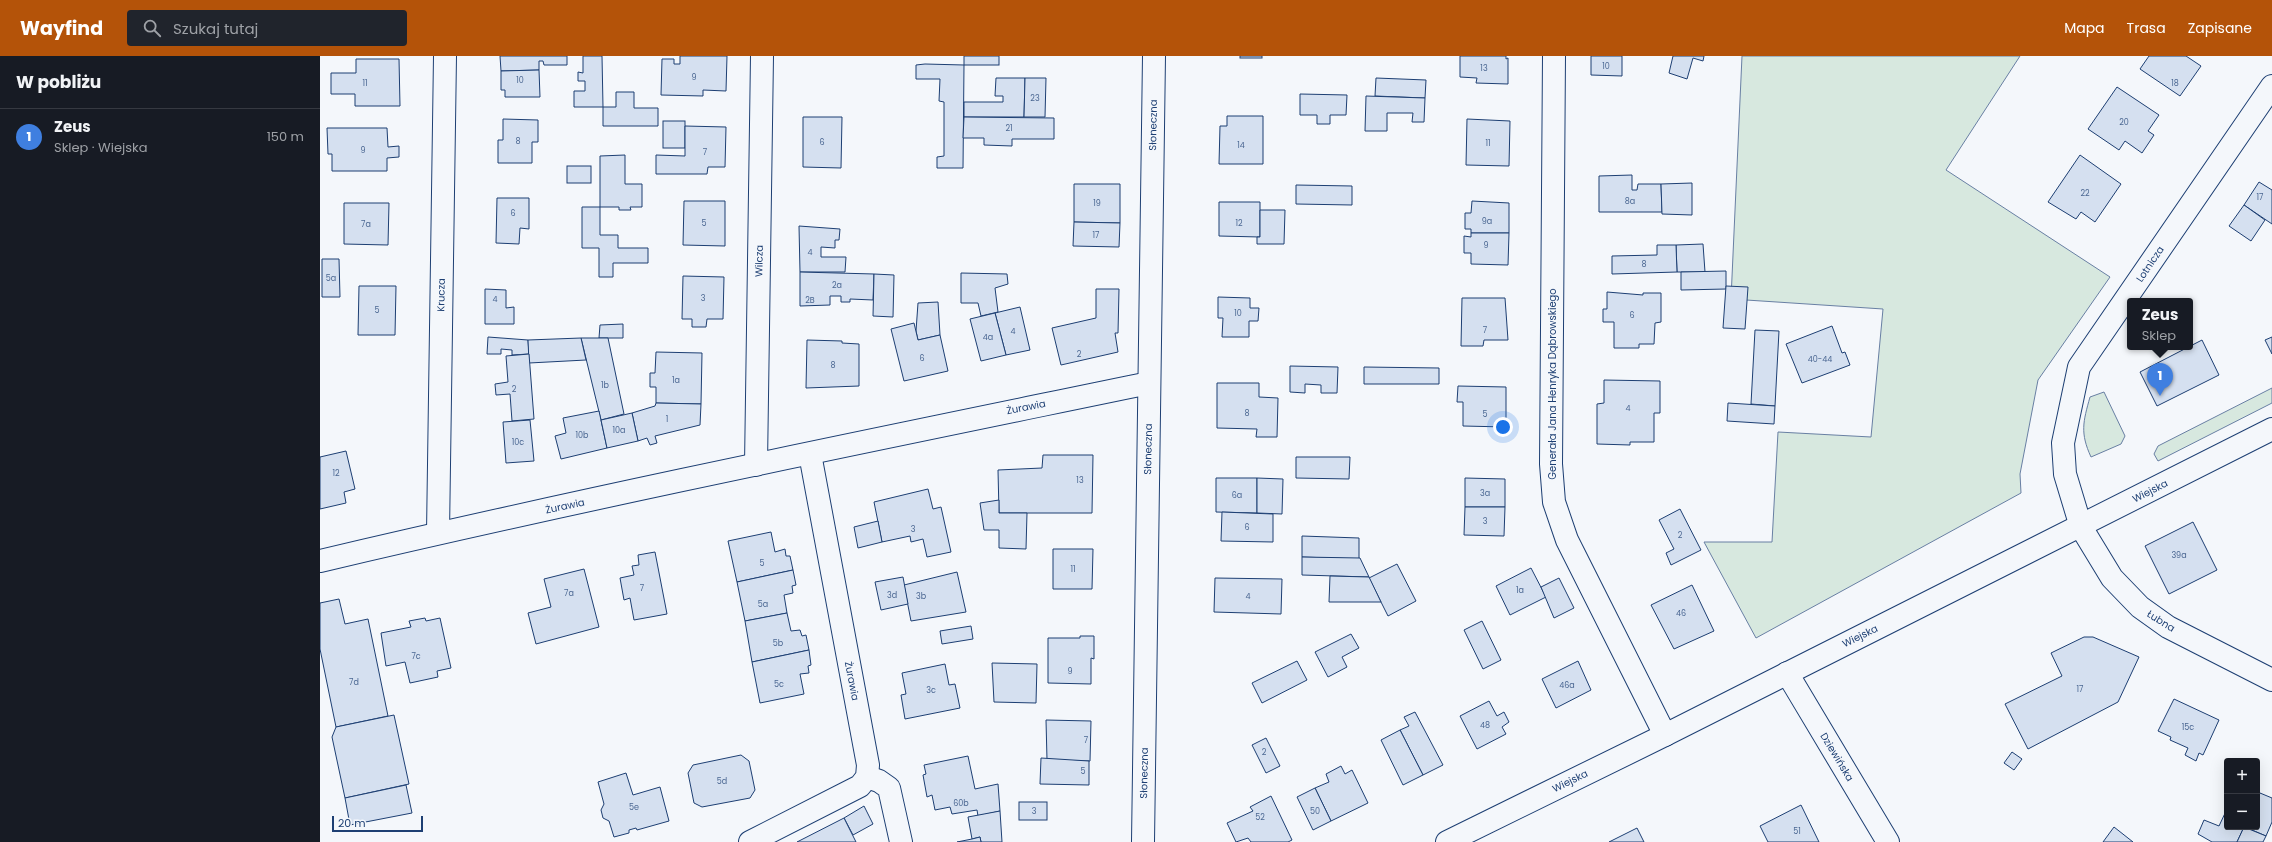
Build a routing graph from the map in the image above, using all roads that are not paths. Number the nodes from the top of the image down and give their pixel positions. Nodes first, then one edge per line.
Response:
1 (445, 56) edge
2 (762, 56) edge
3 (1154, 56) edge
4 (1554, 56) edge
5 (2272, 86) edge
6 (1150, 383) junction
7 (2272, 429) edge
8 (810, 454) junction
9 (756, 465) junction
10 (2081, 526) junction
11 (438, 533) junction
12 (320, 561) edge
13 (1786, 673) junction
14 (2272, 680) edge
15 (1665, 735) junction
16 (867, 777) junction
17 (750, 842) edge
18 (901, 842) edge
19 (1143, 842) edge
20 (1447, 842) edge
21 (1888, 842) edge

1 - 11 street, Krucza
2 - 9 street, Wilcza
3 - 6 street, Słoneczna
4 - 15 street, Generała Jana Henryka Dąbrowskiego
5 - 10 street, Lotnicza
6 - 8 street, Żurawia
6 - 19 street, Słoneczna
7 - 10 street, Wiejska
8 - 9 street, Żurawia
8 - 16 street, Żurawia
9 - 11 street, Żurawia
10 - 13 street, Wiejska
10 - 14 street, Łubna
11 - 12 street, Żurawia
13 - 15 street, Wiejska
13 - 21 street, Dziewińska
15 - 20 street, Wiejska
16 - 17 street
16 - 18 street

